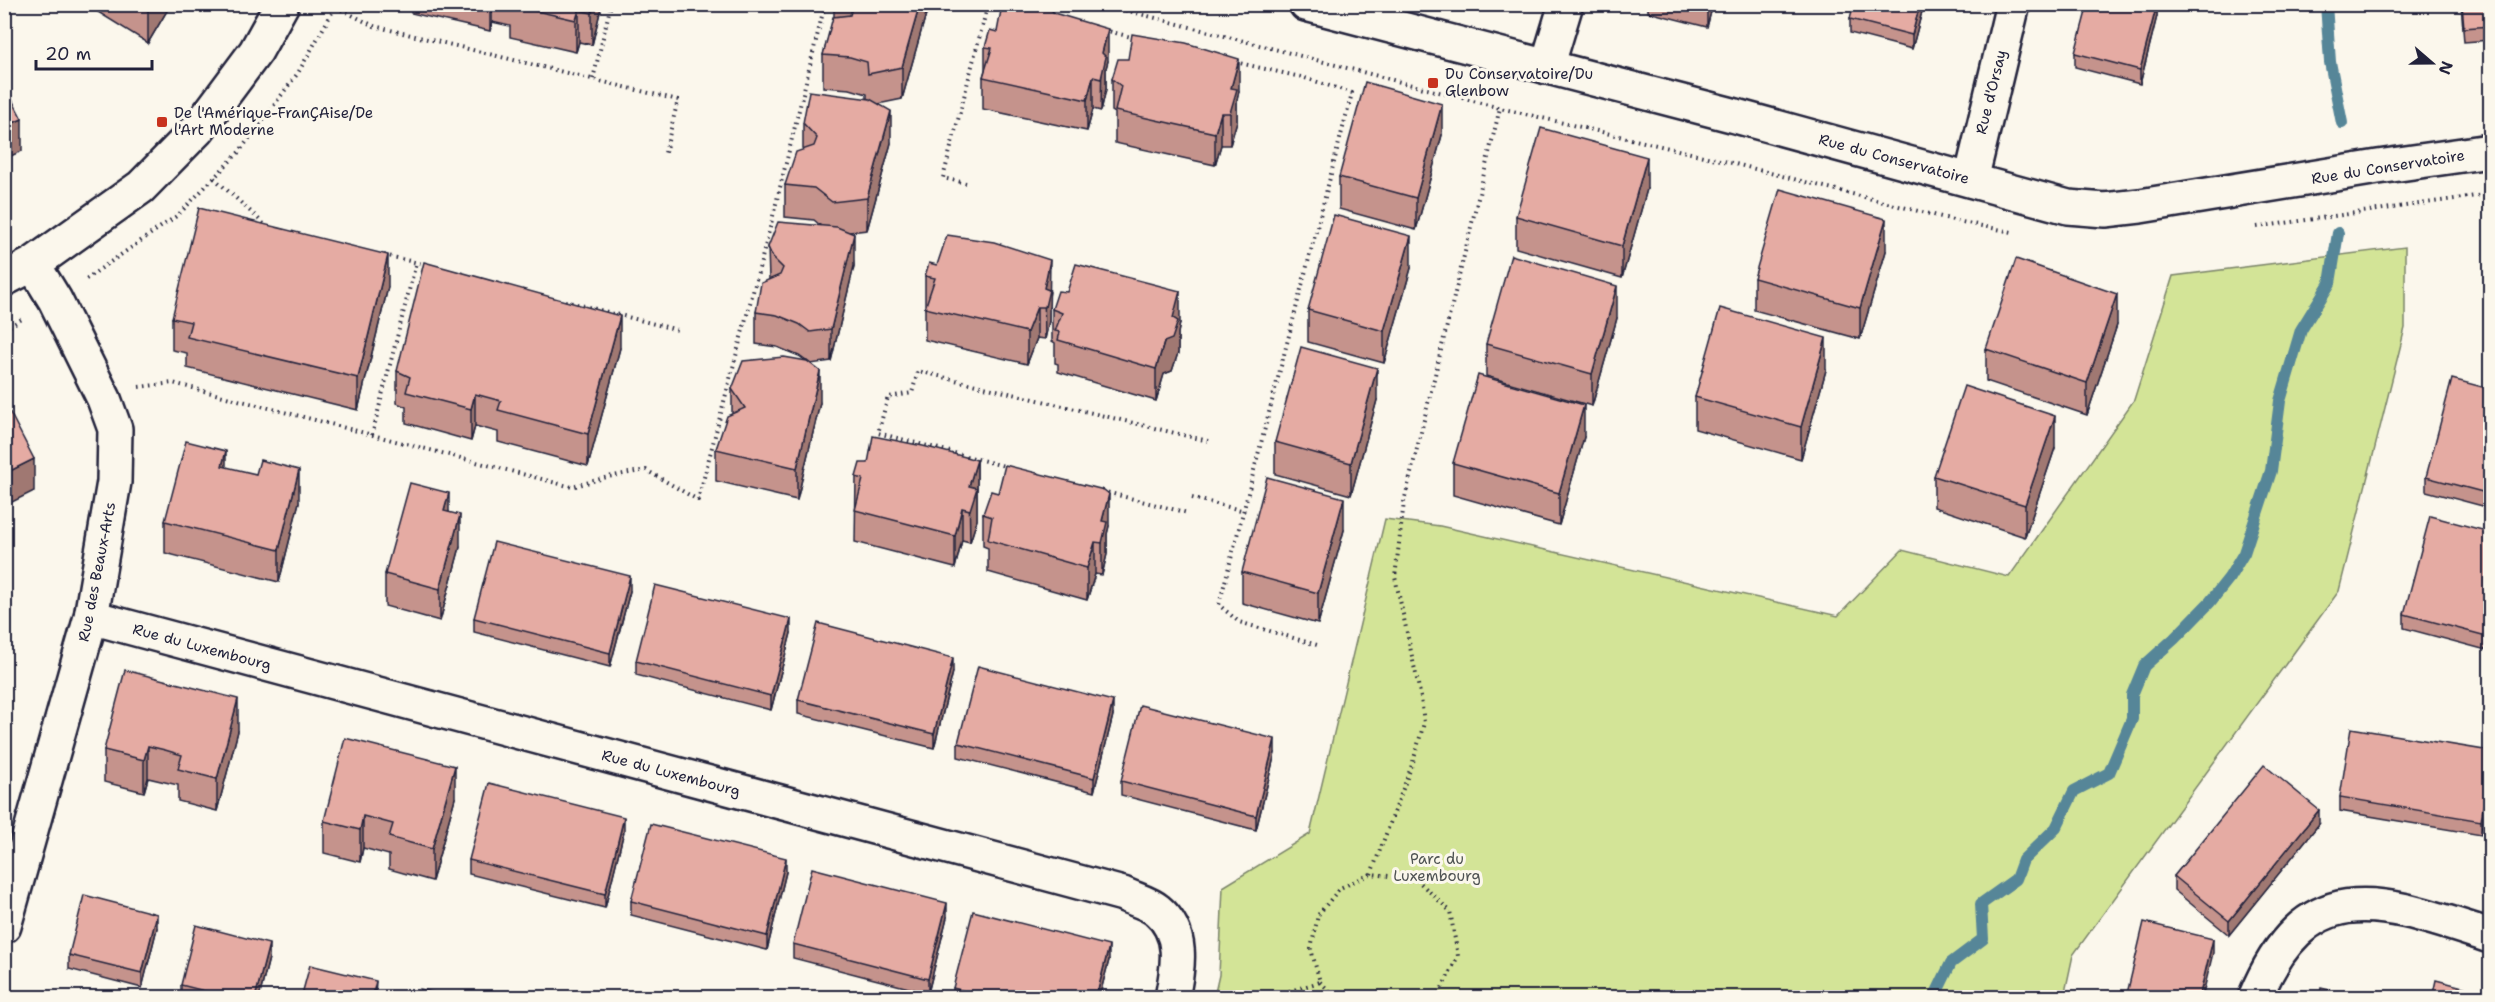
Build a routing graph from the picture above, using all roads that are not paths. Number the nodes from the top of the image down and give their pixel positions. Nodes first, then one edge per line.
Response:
1 (282, 4) edge
2 (1305, 4) edge
3 (1566, 4) edge
4 (2013, 4) edge
5 (1547, 67) junction
6 (2490, 151) edge
7 (1971, 180) junction
8 (33, 264) junction
9 (4, 279) edge
10 (91, 617) junction
11 (4, 927) edge
12 (2490, 936) edge
13 (1172, 998) edge
14 (2255, 998) edge

1 - 8 street
2 - 5 street, Rue du Conservatoire
3 - 5 street
4 - 7 street, Rue d'Orsay
5 - 7 street, Rue du Conservatoire
6 - 7 street, Rue du Conservatoire
8 - 9 street
8 - 10 street, Rue des Beaux-Arts
10 - 11 street, Rue des Beaux-Arts
10 - 13 street, Rue du Luxembourg
12 - 14 street

